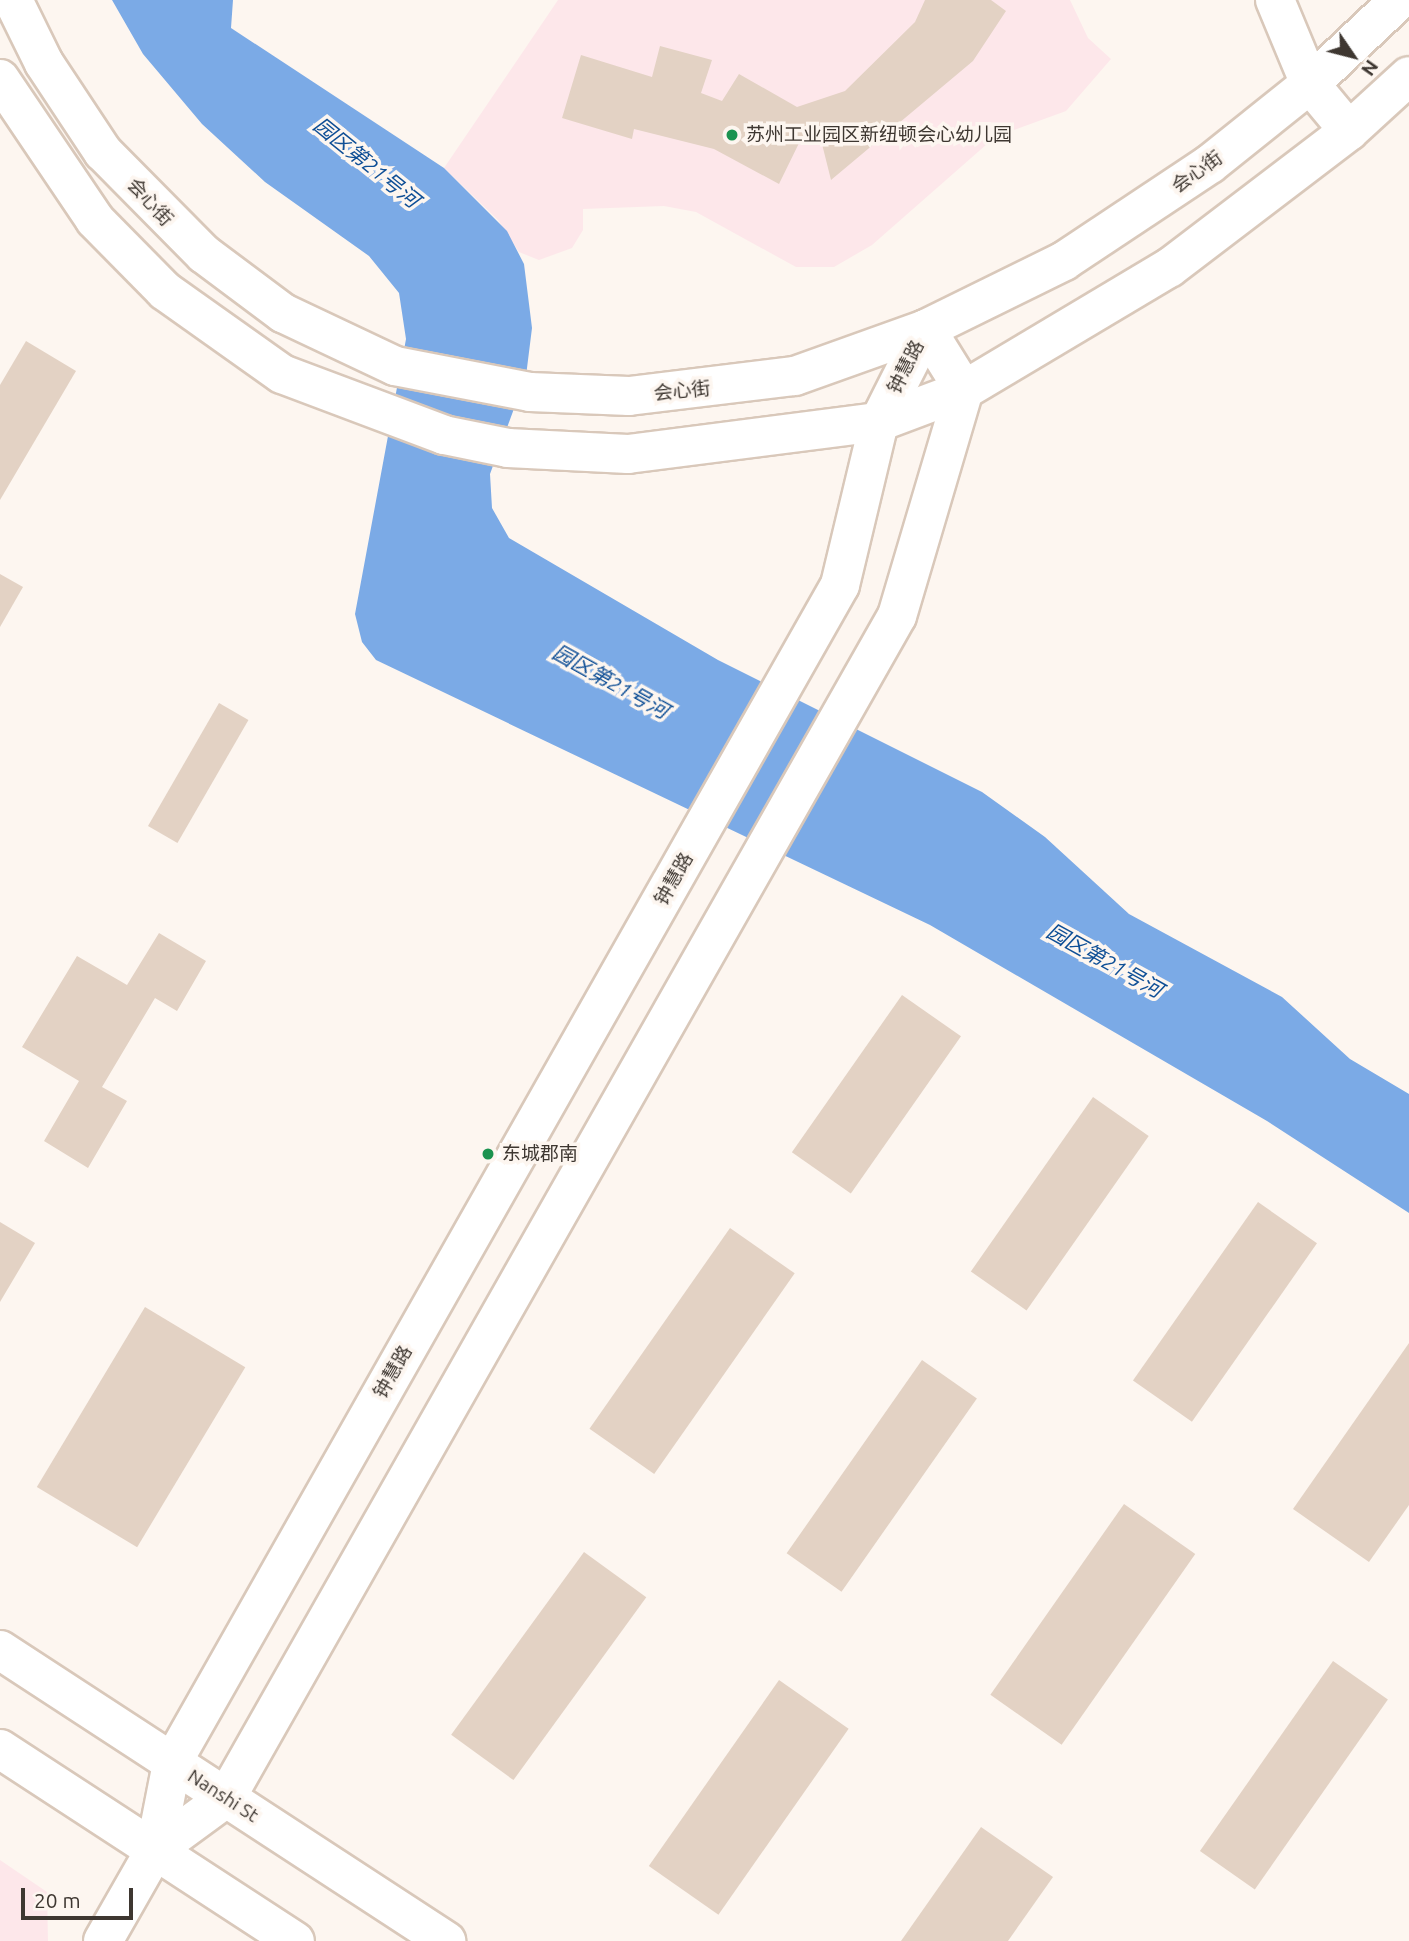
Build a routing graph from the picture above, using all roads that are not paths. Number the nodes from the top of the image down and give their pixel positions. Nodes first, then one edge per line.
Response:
1 (13, 0) edge
2 (1275, 0) edge
3 (1399, 0) edge
4 (1409, 76) edge
5 (0, 79) edge
6 (1310, 84) junction
7 (1349, 131) junction
8 (926, 329) junction
9 (964, 390) junction
10 (879, 422) junction
11 (0, 1650) edge
12 (0, 1749) edge
13 (172, 1763) junction
14 (226, 1798) junction
15 (155, 1850) junction
16 (103, 1941) edge
17 (295, 1941) edge
18 (446, 1941) edge

1 - 8 main road, 会心街
2 - 6 main road
3 - 6 main road, 会心街
4 - 7 main road
5 - 10 main road
6 - 7 main road
6 - 8 main road, 会心街
7 - 9 main road
8 - 9 main road, 钟慧路
8 - 10 main road, 钟慧路
9 - 10 main road
9 - 14 main road, 钟慧路
10 - 13 main road, 钟慧路
11 - 13 main road, Nanshi St
12 - 15 main road
13 - 14 main road, Nanshi St
13 - 15 main road, 钟慧路
14 - 15 main road, 钟慧路
14 - 18 main road, Nanshi St
15 - 16 main road, 钟慧路
15 - 17 main road

